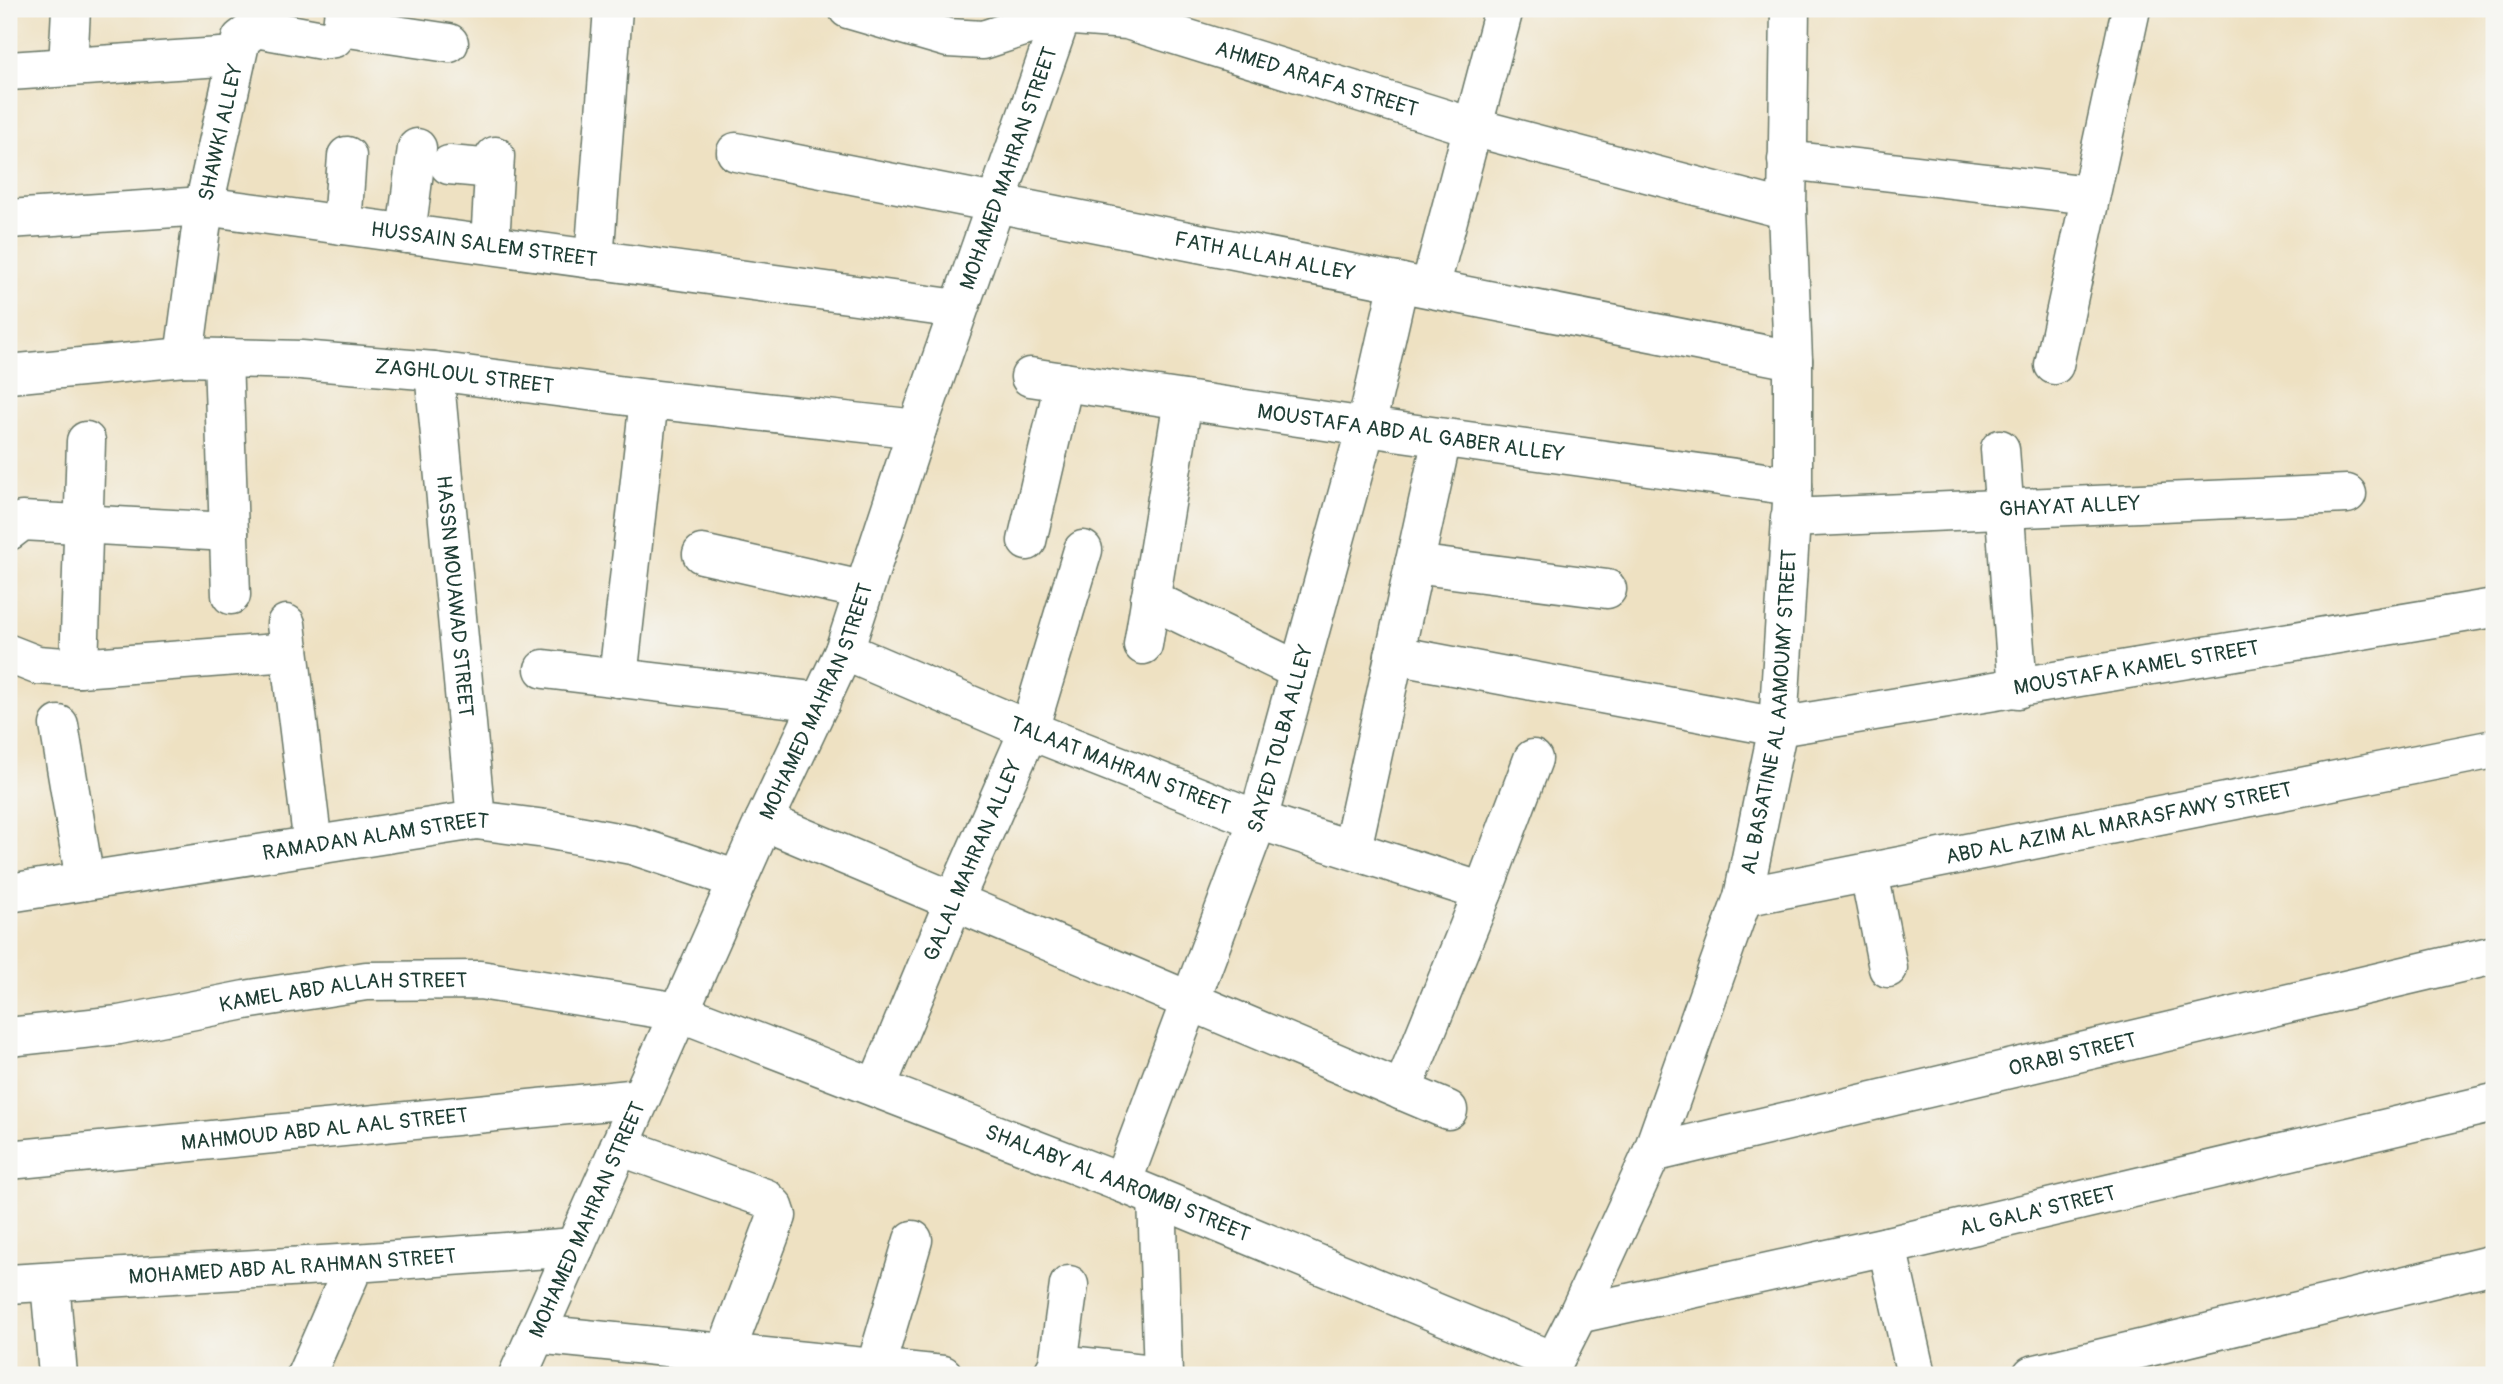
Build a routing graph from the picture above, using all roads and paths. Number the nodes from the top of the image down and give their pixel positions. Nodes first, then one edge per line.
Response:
1 (71, 9) edge
2 (613, 9) edge
3 (848, 9) edge
4 (1503, 9) edge
5 (1790, 9) edge
6 (2131, 9) edge
7 (1062, 12) edge
8 (343, 18) edge
9 (449, 43) dead end
10 (236, 56) junction
11 (68, 67) junction
12 (9, 71) edge
13 (1472, 127) junction
14 (736, 152) dead end
15 (347, 156) dead end
16 (1787, 160) junction
17 (2090, 195) junction
18 (995, 203) junction
19 (204, 206) junction
20 (1787, 210) junction
21 (9, 219) edge
22 (342, 225) junction
23 (406, 234) junction
24 (490, 244) junction
25 (594, 260) junction
26 (1415, 285) junction
27 (958, 309) junction
28 (184, 357) junction
29 (223, 358) junction
30 (1793, 360) junction
31 (2053, 365) dead end
32 (434, 371) junction
33 (9, 374) edge
34 (649, 399) junction
35 (1182, 400) junction
36 (1366, 427) junction
37 (917, 429) junction
38 (1442, 438) junction
39 (86, 441) dead end
40 (2000, 449) dead end
41 (2347, 494) dead end
42 (1791, 502) junction
43 (2006, 511) junction
44 (83, 525) junction
45 (9, 531) edge
46 (229, 532) junction
47 (1027, 541) dead end
48 (1083, 550) dead end
49 (702, 554) dead end
50 (1414, 564) junction
51 (1607, 589) dead end
52 (862, 590) junction
53 (230, 595) dead end
54 (1150, 599) junction
55 (2494, 608) edge
56 (1143, 645) dead end
57 (844, 651) junction
58 (9, 654) edge
59 (1394, 655) junction
60 (79, 668) junction
61 (544, 669) dead end
62 (1299, 671) junction
63 (618, 678) junction
64 (2018, 689) junction
65 (821, 702) junction
66 (59, 726) dead end
67 (1778, 727) junction
68 (1029, 730) junction
69 (2494, 749) edge
70 (1533, 759) dead end
71 (476, 820) junction
72 (1258, 820) junction
73 (764, 821) junction
74 (313, 846) junction
75 (1352, 849) junction
76 (1869, 873) junction
77 (737, 880) junction
78 (85, 881) junction
79 (1483, 892) junction
80 (9, 893) edge
81 (1743, 897) junction
82 (954, 901) junction
83 (2494, 955) edge
84 (1888, 968) dead end
85 (1191, 1002) junction
86 (678, 1012) junction
87 (9, 1037) edge
88 (877, 1086) junction
89 (1402, 1091) junction
90 (640, 1098) junction
91 (2494, 1103) edge
92 (1448, 1110) dead end
93 (619, 1146) junction
94 (1651, 1153) junction
95 (9, 1160) edge
96 (1122, 1183) junction
97 (1157, 1198) junction
98 (913, 1240) dead end
99 (1887, 1246) junction
100 (575, 1247) junction
101 (355, 1263) junction
102 (2494, 1264) edge
103 (50, 1282) junction
104 (9, 1284) edge
105 (1069, 1286) dead end
106 (1578, 1314) junction
107 (536, 1334) junction
108 (725, 1354) junction
109 (875, 1368) junction
110 (1550, 1368) edge
111 (1055, 1370) edge
112 (58, 1375) edge
113 (306, 1375) edge
114 (518, 1375) edge
115 (943, 1375) edge
116 (1163, 1375) edge
117 (1916, 1375) edge
118 (2032, 1375) edge

1 - 11 street
2 - 25 street
3 - 7 street, AHMED ARAFA STREET
4 - 13 street, SAYED TOLBA ALLEY
5 - 16 street, AL BASATINE AL AAMOUMY STREET
6 - 17 street
7 - 13 street, AHMED ARAFA STREET
7 - 18 street, MOHAMED MAHRAN STREET
8 - 9 street
8 - 10 street, SHAWKI ALLEY
10 - 11 street
10 - 19 street, SHAWKI ALLEY
11 - 12 street
13 - 20 street, AHMED ARAFA STREET
13 - 26 street, SAYED TOLBA ALLEY
14 - 18 street, FATH ALLAH ALLEY
15 - 22 street
16 - 17 street
16 - 20 street, AL BASATINE AL AAMOUMY STREET
17 - 31 street
18 - 26 street, FATH ALLAH ALLEY
18 - 27 street, MOHAMED MAHRAN STREET
19 - 21 street, HUSSAIN SALEM STREET
19 - 22 street, HUSSAIN SALEM STREET
19 - 28 street, SHAWKI ALLEY
20 - 30 street, AL BASATINE AL AAMOUMY STREET
22 - 23 street, HUSSAIN SALEM STREET
23 - 24 street, HUSSAIN SALEM STREET
23 - 24 street
24 - 25 street, HUSSAIN SALEM STREET
25 - 27 street, HUSSAIN SALEM STREET
26 - 30 street, FATH ALLAH ALLEY
26 - 36 street, SAYED TOLBA ALLEY
27 - 37 street, MOHAMED MAHRAN STREET
28 - 29 street, ZAGHLOUL STREET
28 - 33 street, ZAGHLOUL STREET
29 - 32 street, ZAGHLOUL STREET
29 - 46 street
30 - 42 street, AL BASATINE AL AAMOUMY STREET
32 - 34 street, ZAGHLOUL STREET
32 - 71 street, HASSN MOUAWAD STREET
34 - 37 street, ZAGHLOUL STREET
34 - 63 street
35 - 36 street, MOUSTAFA ABD AL GABER ALLEY
35 - 47 street, MOUSTAFA ABD AL GABER ALLEY
35 - 54 street
36 - 38 street, MOUSTAFA ABD AL GABER ALLEY
36 - 62 street, SAYED TOLBA ALLEY
37 - 52 street, MOHAMED MAHRAN STREET
38 - 42 street, MOUSTAFA ABD AL GABER ALLEY
38 - 50 street
39 - 44 street
40 - 43 street
41 - 43 street, GHAYAT ALLEY
42 - 43 street, GHAYAT ALLEY
42 - 67 street, AL BASATINE AL AAMOUMY STREET
43 - 64 street
44 - 45 street
44 - 46 street
44 - 60 street
46 - 53 street
48 - 68 street, GALAL MAHRAN ALLEY
49 - 52 street
50 - 51 street
50 - 59 street
52 - 57 street, MOHAMED MAHRAN STREET
54 - 56 street
54 - 62 street
55 - 64 street, MOUSTAFA KAMEL STREET
57 - 65 street, MOHAMED MAHRAN STREET
57 - 68 street, TALAAT MAHRAN STREET
58 - 60 street
59 - 67 street, MOUSTAFA KAMEL STREET
59 - 75 street
60 - 74 street
61 - 63 street
62 - 72 street, SAYED TOLBA ALLEY
63 - 65 street
64 - 67 street, MOUSTAFA KAMEL STREET
65 - 73 street, MOHAMED MAHRAN STREET
66 - 78 street
67 - 81 street, AL BASATINE AL AAMOUMY STREET
68 - 72 street, TALAAT MAHRAN STREET
68 - 82 street, GALAL MAHRAN ALLEY
69 - 76 street, ABD AL AZIM AL MARASFAWY STREET
70 - 79 street
71 - 74 street, RAMADAN ALAM STREET
71 - 77 street, RAMADAN ALAM STREET
72 - 75 street, TALAAT MAHRAN STREET
72 - 85 street, SAYED TOLBA ALLEY
73 - 77 street, MOHAMED MAHRAN STREET
73 - 82 street
74 - 78 street, RAMADAN ALAM STREET
75 - 79 street, TALAAT MAHRAN STREET
76 - 81 street, ABD AL AZIM AL MARASFAWY STREET
76 - 84 street
77 - 86 street, MOHAMED MAHRAN STREET
78 - 80 street, RAMADAN ALAM STREET
79 - 89 street
81 - 94 street, AL BASATINE AL AAMOUMY STREET
82 - 85 street
82 - 88 street, GALAL MAHRAN ALLEY
83 - 94 street, ORABI STREET
85 - 89 street
85 - 96 street, SAYED TOLBA ALLEY
86 - 87 street, KAMEL ABD ALLAH STREET
86 - 88 street, SHALABY AL AAROMBI STREET
86 - 90 street, MOHAMED MAHRAN STREET
88 - 96 street, SHALABY AL AAROMBI STREET
89 - 92 street
90 - 93 street, MOHAMED MAHRAN STREET
90 - 95 street, MAHMOUD ABD AL AAL STREET
91 - 99 street, AL GALA' STREET
93 - 100 street, MOHAMED MAHRAN STREET
93 - 108 street
94 - 106 street, AL BASATINE AL AAMOUMY STREET
96 - 97 street, SHALABY AL AAROMBI STREET
97 - 110 street, SHALABY AL AAROMBI STREET
97 - 116 street
98 - 109 street
99 - 106 street, AL GALA' STREET
99 - 117 street
100 - 101 street, MOHAMED ABD AL RAHMAN STREET
100 - 107 street, MOHAMED MAHRAN STREET
101 - 103 street, MOHAMED ABD AL RAHMAN STREET
101 - 113 street
102 - 118 street
103 - 104 street, MOHAMED ABD AL RAHMAN STREET
103 - 112 street
105 - 111 street
106 - 110 street, AL BASATINE AL AAMOUMY STREET
107 - 108 street
107 - 114 street, MOHAMED MAHRAN STREET
108 - 109 street
109 - 115 street
111 - 116 street

